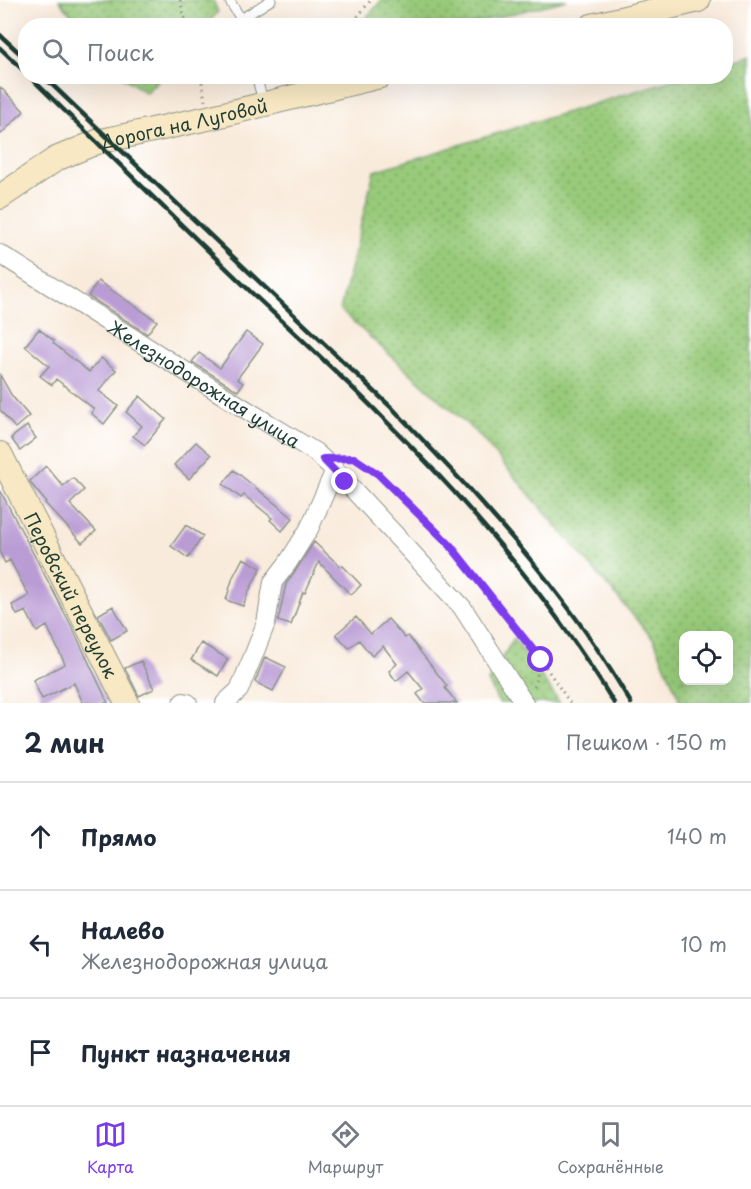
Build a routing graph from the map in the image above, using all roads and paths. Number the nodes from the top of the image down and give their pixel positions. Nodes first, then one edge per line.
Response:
1 (180, 0) edge
2 (230, 0) edge
3 (271, 0) edge
4 (371, 0) edge
5 (698, 0) edge
6 (185, 18) edge
7 (240, 18) edge
8 (247, 18) edge
9 (356, 18) edge
10 (625, 18) edge
11 (202, 84) edge
12 (258, 84) edge
13 (347, 84) edge
14 (264, 104) junction
15 (208, 118) junction
16 (0, 197) edge
17 (0, 254) edge
18 (0, 454) edge
19 (329, 465) junction
20 (541, 660) junction
21 (528, 698) edge
22 (127, 703) edge
23 (182, 703) edge
24 (188, 703) edge
25 (225, 703) edge
26 (570, 703) edge

1 - 6 path
2 - 7 lane
3 - 8 lane
4 - 9 path
5 - 10 street
11 - 15 path
12 - 14 lane
13 - 14 street, Дорога на Луговой
14 - 15 street, Дорога на Луговой
15 - 16 street, Дорога на Луговой
17 - 19 street, Железнодорожная улица
18 - 22 street, Перовский переулок
19 - 20 path
19 - 21 street, Железнодорожная улица
19 - 25 street
20 - 21 path
20 - 26 path
23 - 24 street

